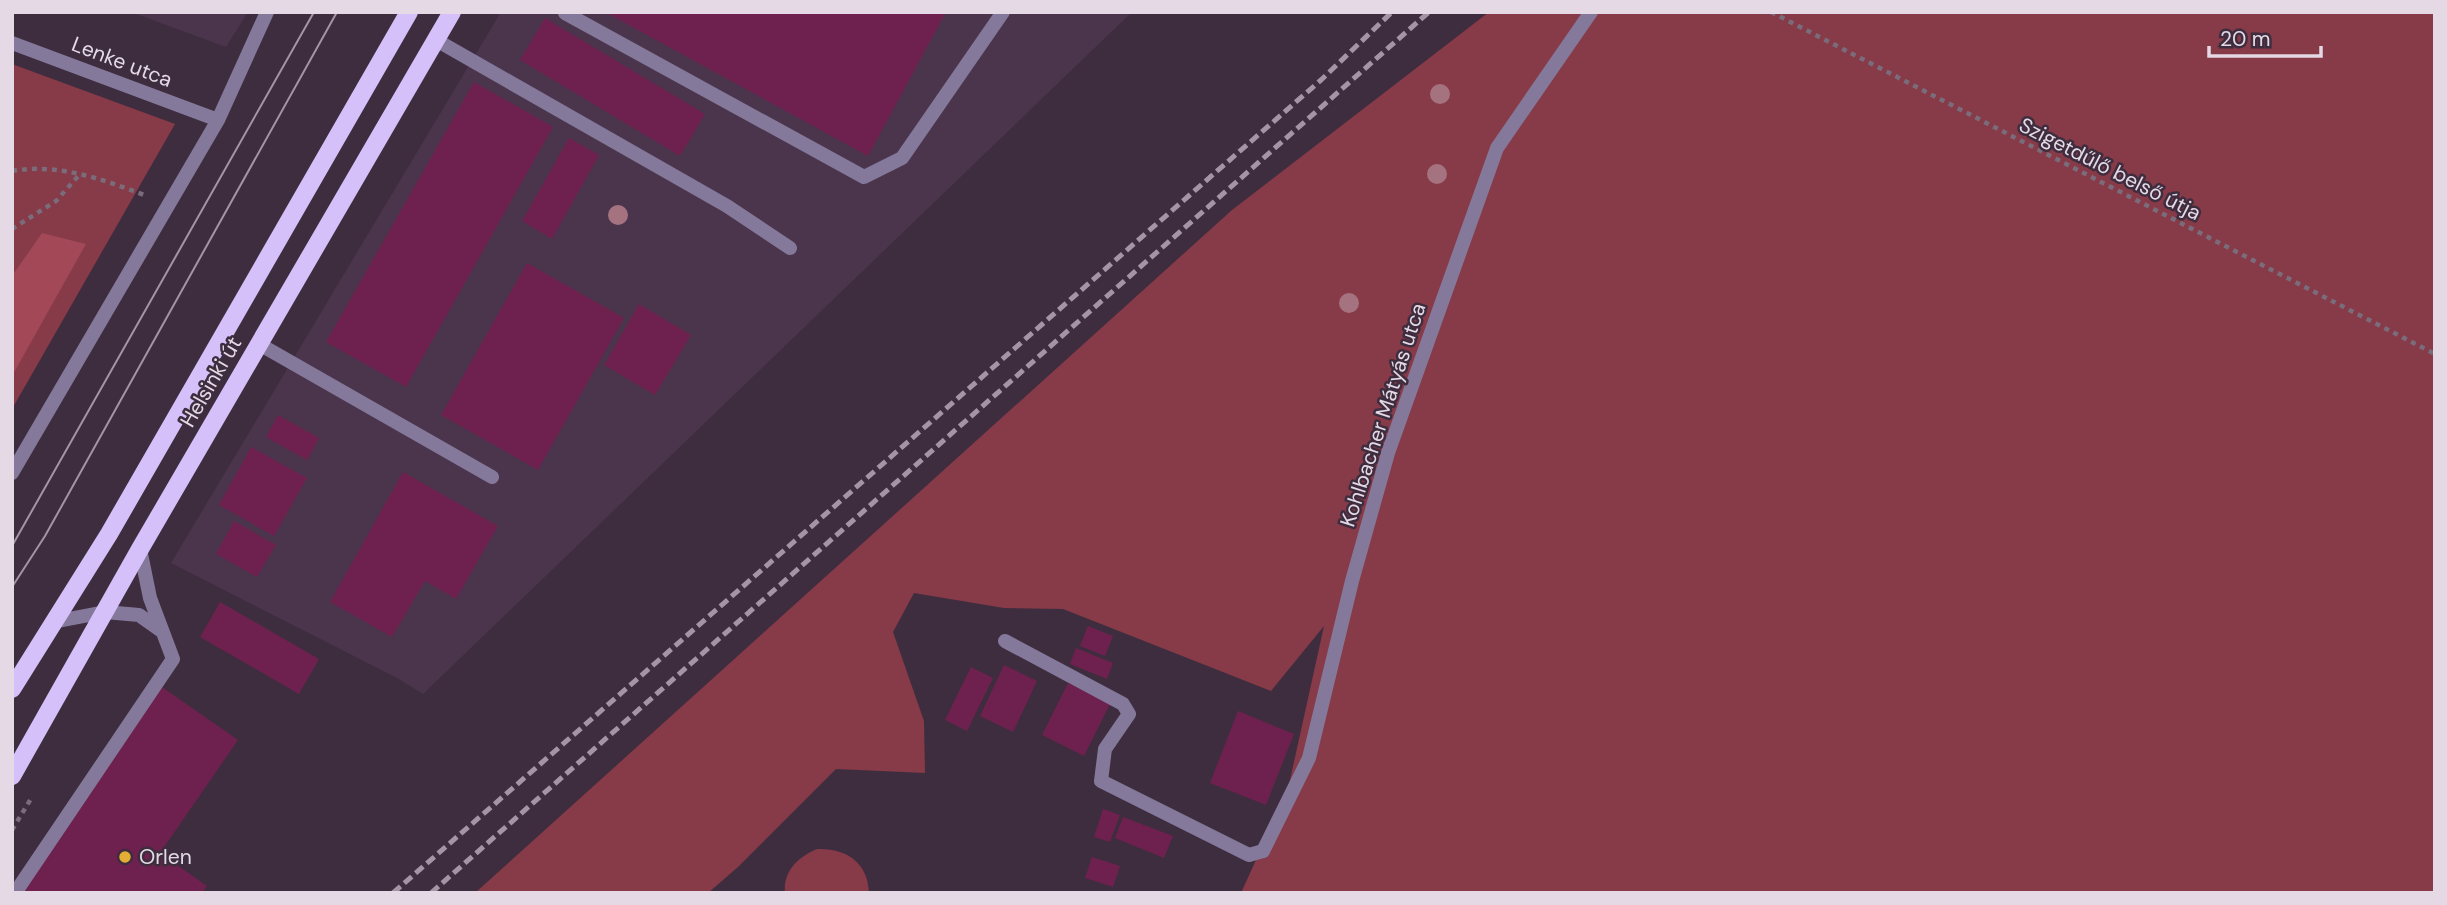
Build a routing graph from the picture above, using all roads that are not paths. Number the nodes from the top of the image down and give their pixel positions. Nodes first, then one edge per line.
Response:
1 (267, 12) edge
2 (408, 12) edge
3 (452, 12) edge
4 (1003, 12) edge
5 (1591, 12) edge
6 (565, 13) edge
7 (436, 40) junction
8 (12, 43) edge
9 (218, 120) junction
10 (790, 248) dead end
11 (259, 344) junction
12 (12, 473) edge
13 (492, 477) dead end
14 (140, 549) junction
15 (105, 612) junction
16 (53, 622) junction
17 (164, 633) junction
18 (1005, 641) dead end
19 (12, 689) edge
20 (12, 776) edge
21 (15, 893) edge

1 - 9 street
2 - 16 main road, Helsinki út
3 - 7 main road, Helsinki út
4 - 6 street
5 - 18 street, Kohlbacher Mátyás utca
7 - 10 street
7 - 11 main road, Helsinki út
8 - 9 street, Lenke utca
9 - 12 street
11 - 13 street
11 - 14 main road, Helsinki út
14 - 15 main road, Helsinki út
14 - 17 street
15 - 16 street
15 - 17 street
15 - 20 main road, Helsinki út
16 - 19 main road, Helsinki út
17 - 21 street

